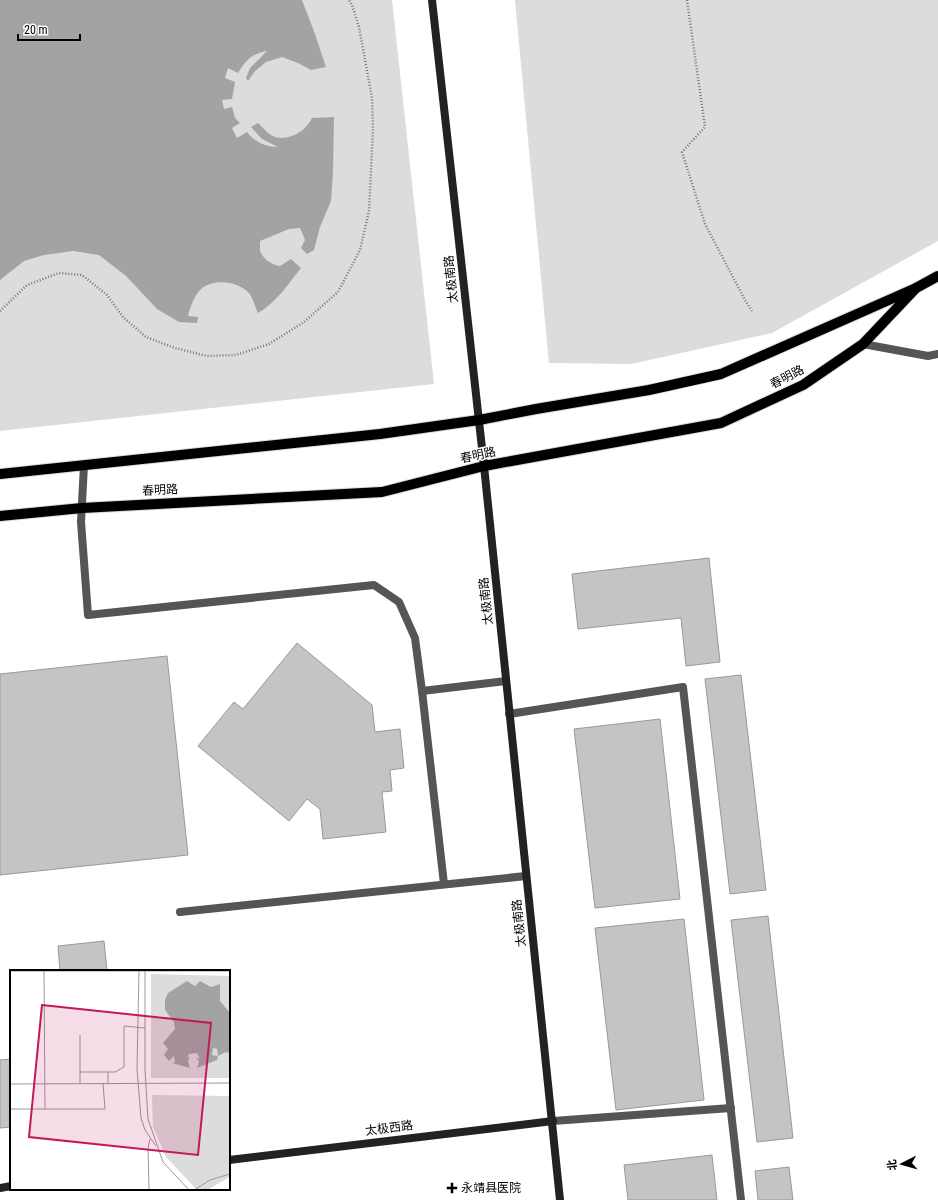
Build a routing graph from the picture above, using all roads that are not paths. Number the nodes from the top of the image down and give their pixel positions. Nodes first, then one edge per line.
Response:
1 (432, 0) edge
2 (938, 276) edge
3 (916, 288) junction
4 (863, 344) junction
5 (938, 354) edge
6 (479, 420) junction
7 (84, 465) junction
8 (484, 466) junction
9 (0, 474) edge
10 (82, 508) junction
11 (0, 516) edge
12 (506, 681) junction
13 (422, 691) junction
14 (509, 714) junction
15 (526, 876) junction
16 (444, 884) junction
17 (180, 912) dead end
18 (731, 1108) junction
19 (552, 1121) junction
20 (230, 1160) edge
21 (10, 1186) edge
22 (0, 1188) edge
23 (560, 1200) edge
24 (741, 1200) edge

1 - 6 main road, 太极南路
2 - 3 main road, 春明路
3 - 4 main road, 春明路
3 - 6 main road, 春明路
4 - 5 street
4 - 8 main road, 春明路
6 - 7 main road, 春明路
6 - 8 main road, 太极南路
7 - 9 main road, 春明路
7 - 10 street
8 - 10 main road, 春明路
8 - 12 main road, 太极南路
10 - 11 main road, 春明路
10 - 13 street
12 - 13 street
12 - 14 main road, 太极南路
13 - 16 street
14 - 15 main road, 太极南路
14 - 18 street
15 - 16 street
15 - 19 main road, 太极南路
16 - 17 street
18 - 19 street
18 - 24 street
19 - 20 main road, 太极西路
19 - 23 main road, 太极南路
21 - 22 main road

